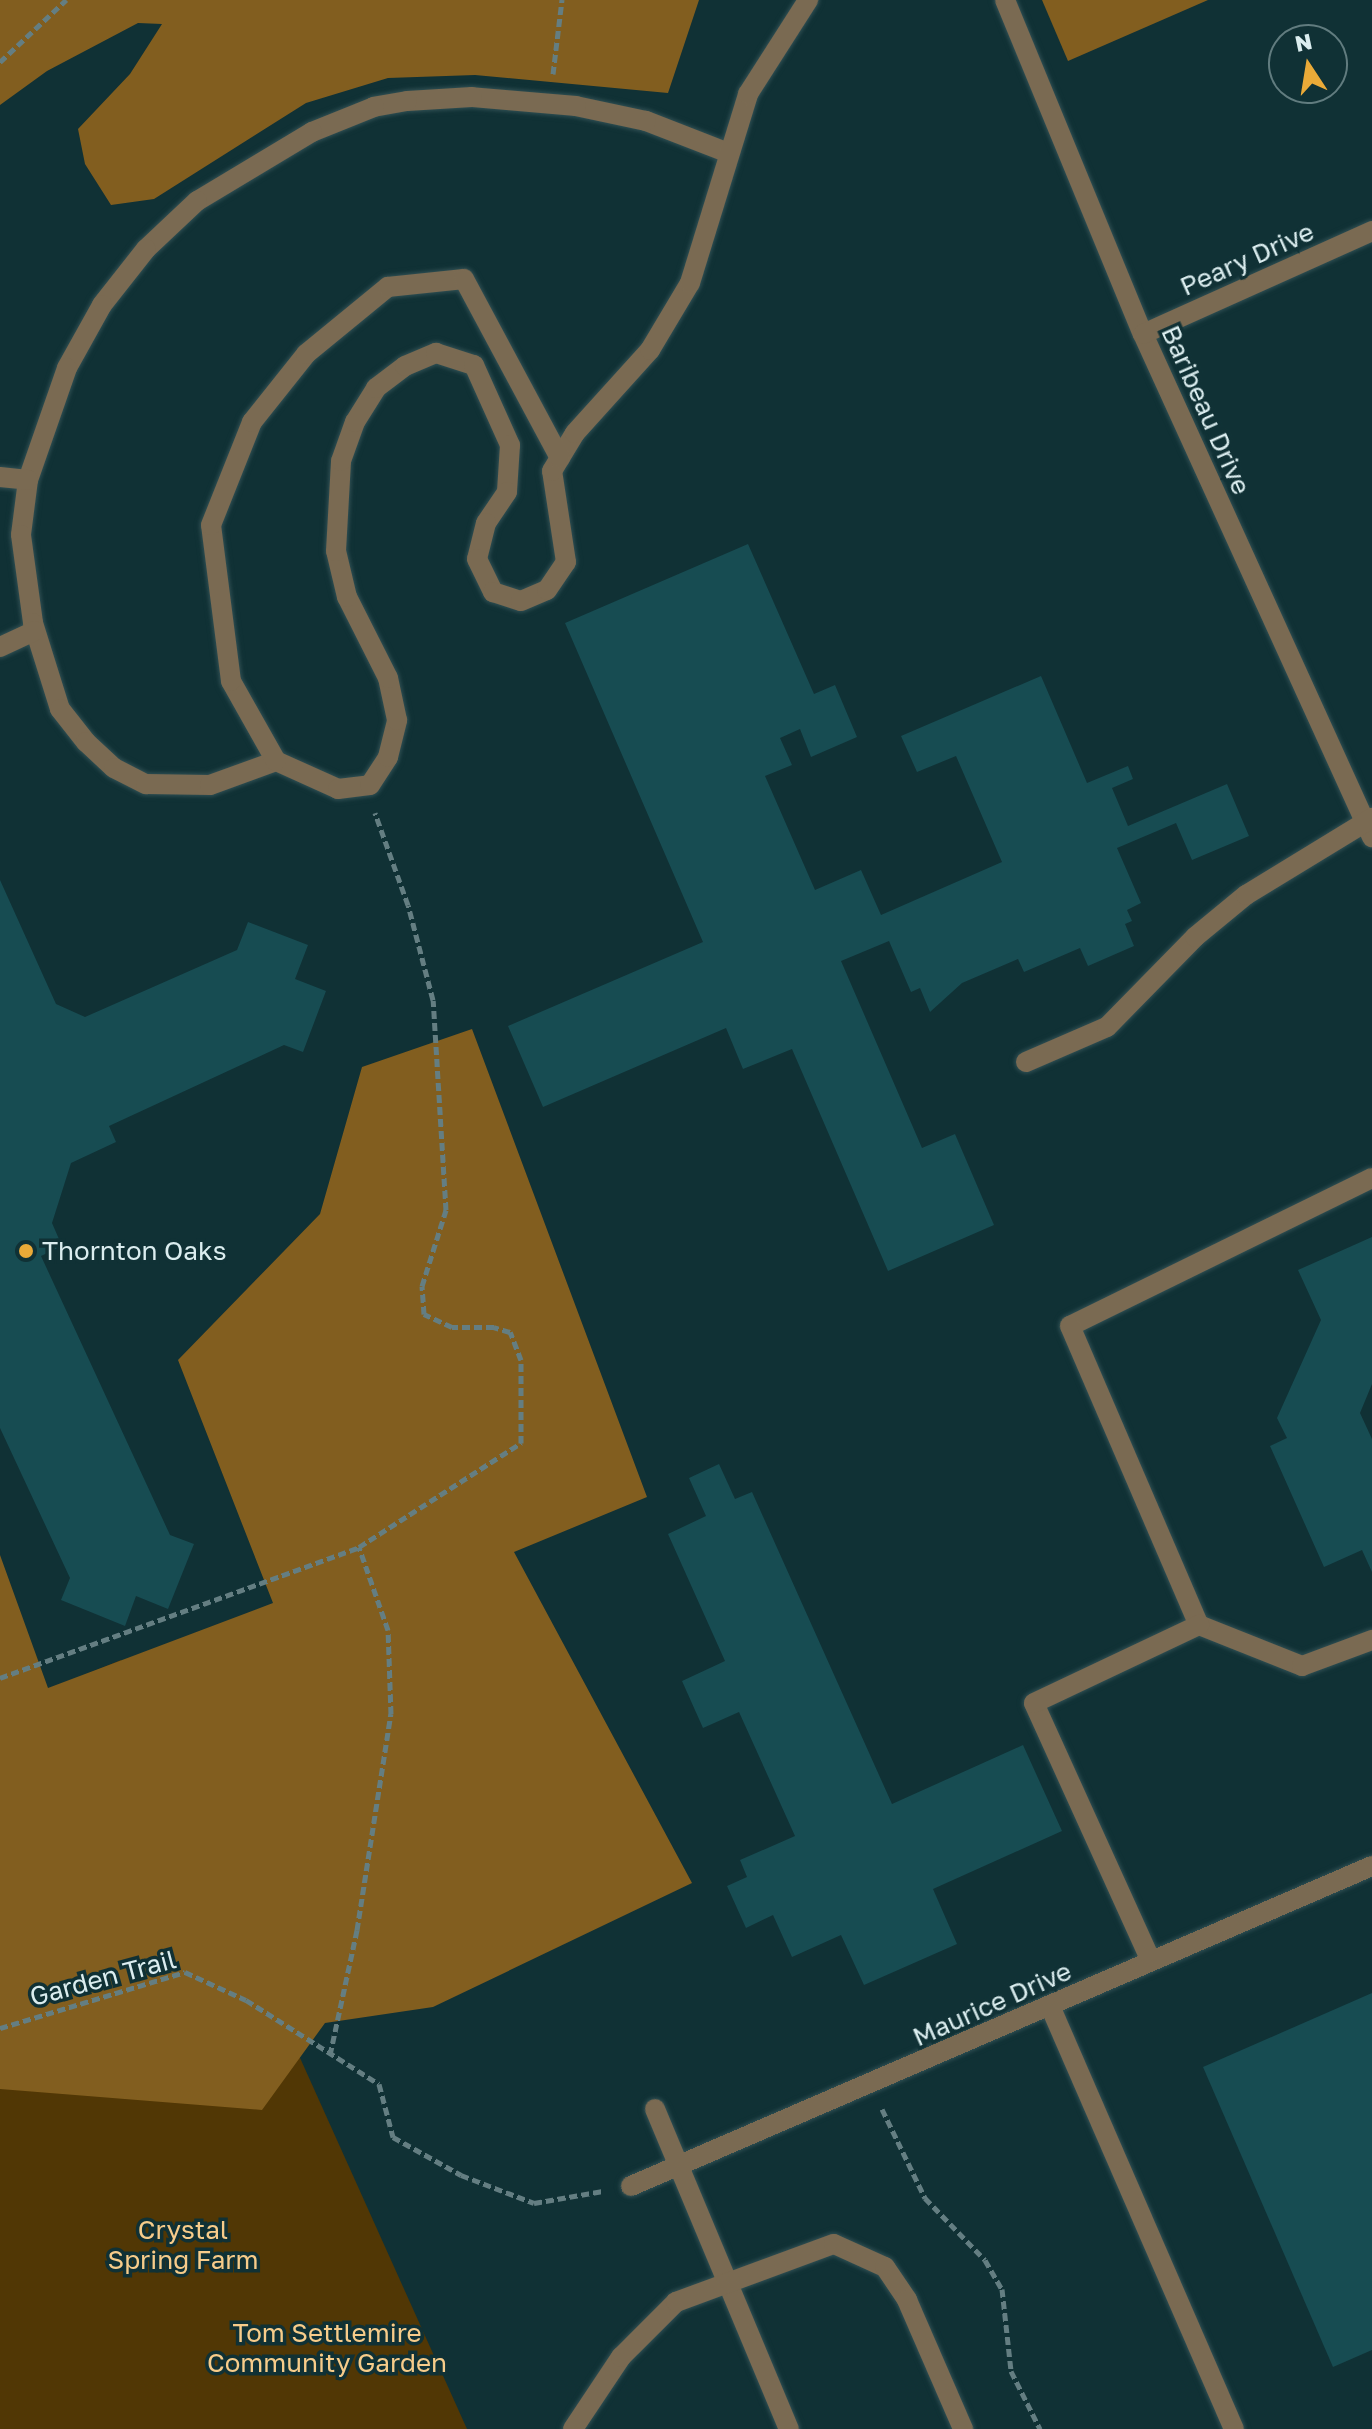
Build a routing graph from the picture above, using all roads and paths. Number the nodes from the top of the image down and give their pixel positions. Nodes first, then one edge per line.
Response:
1 (66, 0) edge
2 (562, 0) edge
3 (808, 0) edge
4 (1005, 0) edge
5 (0, 62) edge
6 (549, 104) junction
7 (726, 152) junction
8 (1372, 231) edge
9 (1143, 334) junction
10 (560, 458) junction
11 (0, 477) edge
12 (28, 480) junction
13 (35, 631) junction
14 (0, 647) edge
15 (276, 761) junction
16 (370, 785) junction
17 (1370, 826) edge
18 (1026, 1062) dead end
19 (1372, 1178) edge
20 (359, 1547) junction
21 (1199, 1625) junction
22 (1372, 1640) edge
23 (0, 1678) edge
24 (1372, 1866) edge
25 (1151, 1961) junction
26 (1050, 2006) junction
27 (0, 2028) edge
28 (330, 2055) junction
29 (870, 2086) junction
30 (655, 2109) dead end
31 (681, 2163) junction
32 (631, 2186) joint
33 (727, 2280) junction
34 (573, 2429) edge
35 (789, 2429) edge
36 (963, 2429) edge
37 (1040, 2429) edge
38 (1234, 2429) edge

1 - 5 path
2 - 6 path
3 - 7 street
4 - 9 street, Baribeau Drive
6 - 7 street
6 - 12 street
7 - 10 street
8 - 9 street, Peary Drive
9 - 17 street, Baribeau Drive
10 - 15 street
10 - 16 street
11 - 12 street
12 - 13 street
13 - 14 street
13 - 15 street
15 - 16 street
16 - 20 path
17 - 18 street
19 - 21 street
20 - 23 path
20 - 28 path
21 - 22 street
21 - 25 street
24 - 25 street, Maurice Drive
25 - 26 street, Maurice Drive
26 - 29 street, Maurice Drive
26 - 38 street
27 - 28 path, Garden Trail
28 - 32 path, Garden Trail
29 - 31 street, Maurice Drive
29 - 37 path
30 - 31 street
31 - 32 street, Maurice Drive
31 - 33 street
33 - 34 street
33 - 35 street
33 - 36 street

